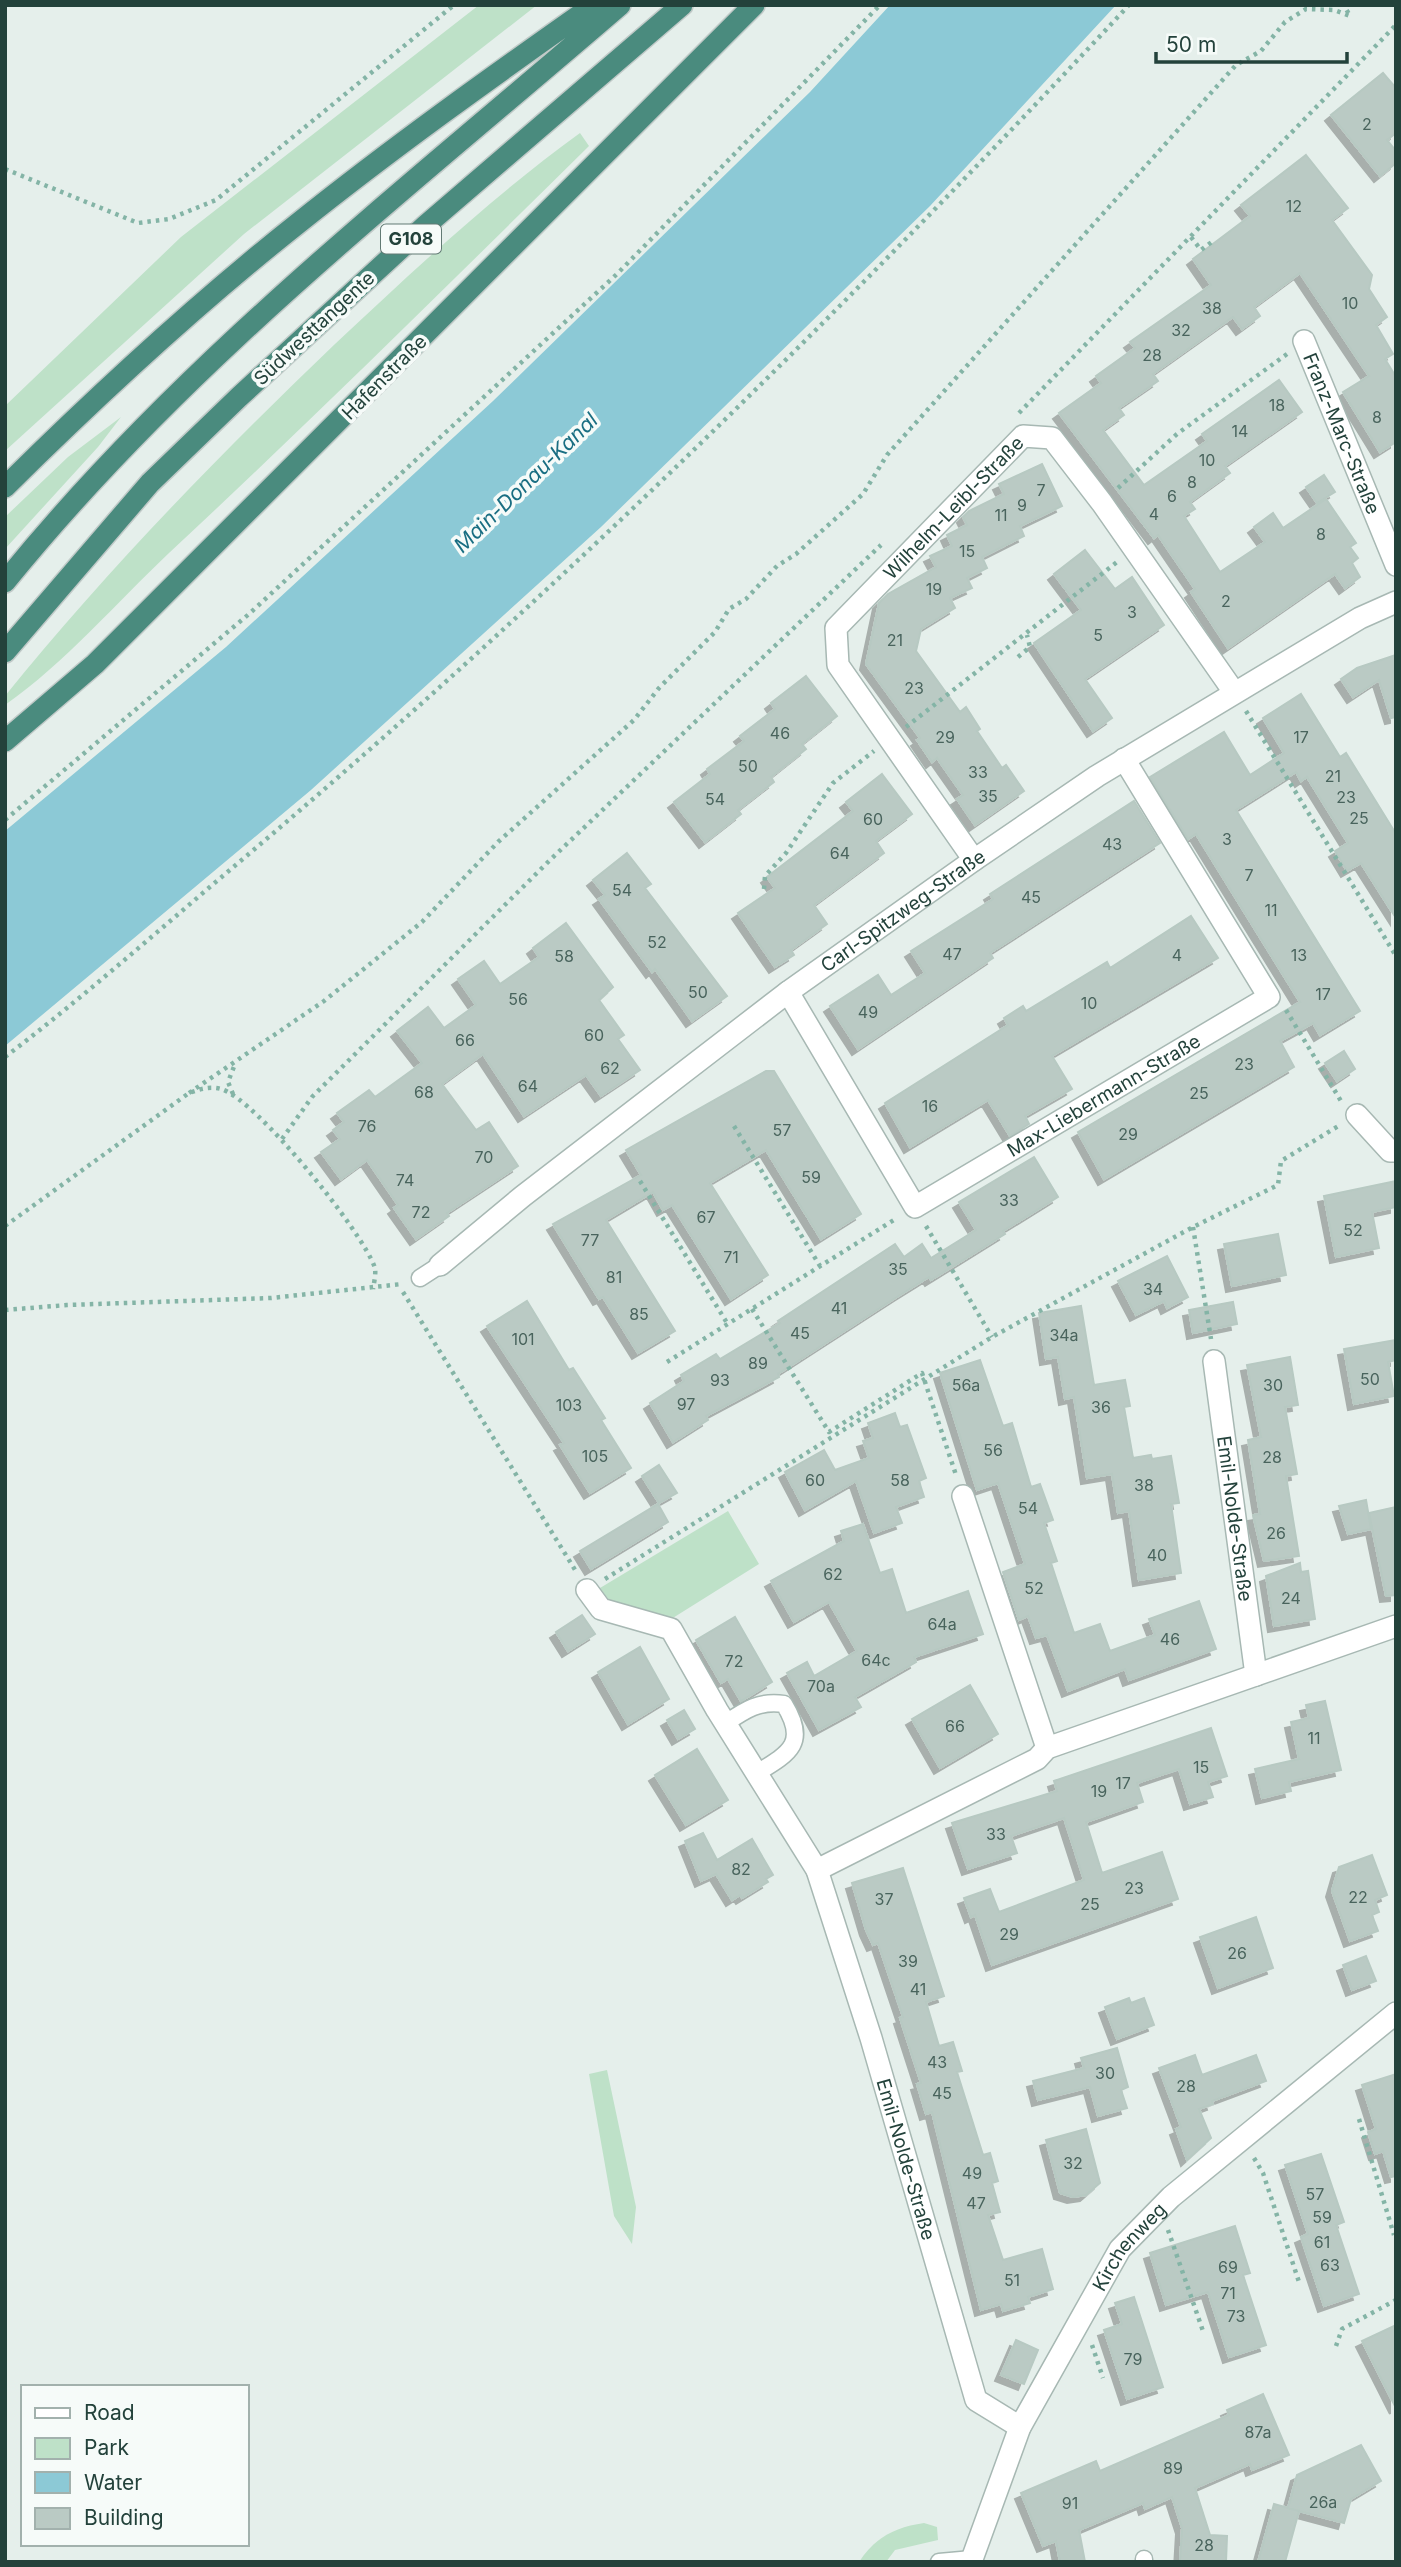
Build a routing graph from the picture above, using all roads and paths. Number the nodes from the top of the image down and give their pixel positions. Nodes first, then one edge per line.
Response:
1 (454, 5) edge
2 (594, 5) edge
3 (620, 5) edge
4 (682, 5) edge
5 (754, 5) edge
6 (880, 5) edge
7 (1129, 5) edge
8 (1345, 7) dead end
9 (1396, 25) edge
10 (5, 169) edge
11 (1191, 237) junction
12 (1213, 241) dead end
13 (1304, 341) joint
14 (1013, 419) dead end
15 (5, 487) edge
16 (1102, 503) junction
17 (882, 544) dead end
18 (1135, 550) junction
19 (1396, 565) edge
20 (5, 582) edge
21 (1396, 602) edge
22 (1027, 635) junction
23 (5, 652) edge
24 (1018, 657) dead end
25 (1234, 692) junction
26 (890, 739) junction
27 (5, 741) edge
28 (1124, 760) junction
29 (5, 820) edge
30 (974, 860) junction
31 (764, 889) dead end
32 (1396, 956) edge
33 (788, 992) junction
34 (1269, 996) junction
35 (5, 1057) edge
36 (236, 1061) junction
37 (189, 1093) junction
38 (236, 1098) junction
39 (1357, 1115) junction
40 (734, 1126) dead end
41 (282, 1139) junction
42 (1396, 1151) edge
43 (640, 1181) dead end
44 (915, 1207) junction
45 (5, 1226) edge
46 (1193, 1227) junction
47 (440, 1265) joint
48 (820, 1266) junction
49 (420, 1278) joint
50 (399, 1285) junction
51 (373, 1289) junction
52 (752, 1309) junction
53 (5, 1310) edge
54 (727, 1324) junction
55 (992, 1336) junction
56 (1214, 1361) joint
57 (667, 1362) dead end
58 (924, 1380) junction
59 (963, 1496) joint
60 (587, 1590) junction
61 (1396, 1626) edge
62 (1256, 1675) junction
63 (726, 1723) junction
64 (1047, 1748) junction
65 (757, 1773) junction
66 (817, 1870) junction
67 (1396, 2013) edge
68 (1359, 2119) dead end
69 (1242, 2139) junction
70 (1158, 2210) junction
71 (1394, 2235) edge
72 (1300, 2285) dead end
73 (1396, 2300) edge
74 (1204, 2334) dead end
75 (1336, 2346) dead end
76 (1020, 2427) junction
77 (972, 2560) edge
78 (939, 2562) edge

1 - 10 path
2 - 15 highway
3 - 20 highway, G108
4 - 23 highway, Südwesttangente / G108
5 - 27 highway, Hafenstraße
6 - 29 path
7 - 35 path
8 - 36 path
9 - 11 path
11 - 12 path
11 - 14 path
13 - 16 path
13 - 19 street, Franz-Marc-Straße
16 - 18 street, Wilhelm-Leibl-Straße
16 - 26 street, Wilhelm-Leibl-Straße
17 - 41 path
18 - 22 path
18 - 25 street, Wilhelm-Leibl-Straße
21 - 25 street, Carl-Spitzweg-Straße
22 - 24 path
22 - 26 path
25 - 28 street, Carl-Spitzweg-Straße
25 - 32 path
26 - 30 street, Wilhelm-Leibl-Straße
26 - 31 path
28 - 30 street, Carl-Spitzweg-Straße
28 - 34 street
30 - 33 street, Carl-Spitzweg-Straße
33 - 44 street
33 - 47 street, Carl-Spitzweg-Straße
34 - 39 path
34 - 44 street, Max-Liebermann-Straße
36 - 37 path
36 - 38 path
37 - 38 path
37 - 45 path
38 - 41 path
39 - 42 street
39 - 46 path
40 - 48 path
41 - 51 path
43 - 54 path
44 - 48 path
44 - 55 path
46 - 55 path
46 - 56 path
47 - 49 lane
48 - 52 path
49 - 50 path
50 - 51 path
50 - 60 path
51 - 53 path
52 - 54 path
52 - 58 path
54 - 57 path
55 - 58 path
56 - 62 street, Emil-Nolde-Straße
58 - 59 path
58 - 60 path
59 - 64 street
60 - 63 street, Emil-Nolde-Straße
61 - 62 street
62 - 64 street
63 - 65 street, Emil-Nolde-Straße
63 - 65 lane
64 - 66 street
65 - 66 street, Emil-Nolde-Straße
66 - 76 street, Emil-Nolde-Straße
67 - 69 street, Kirchenweg
68 - 71 path
69 - 70 street, Kirchenweg
69 - 72 path
70 - 74 path
70 - 76 street, Kirchenweg
73 - 75 path
76 - 77 street, Kirchenweg
77 - 78 lane

